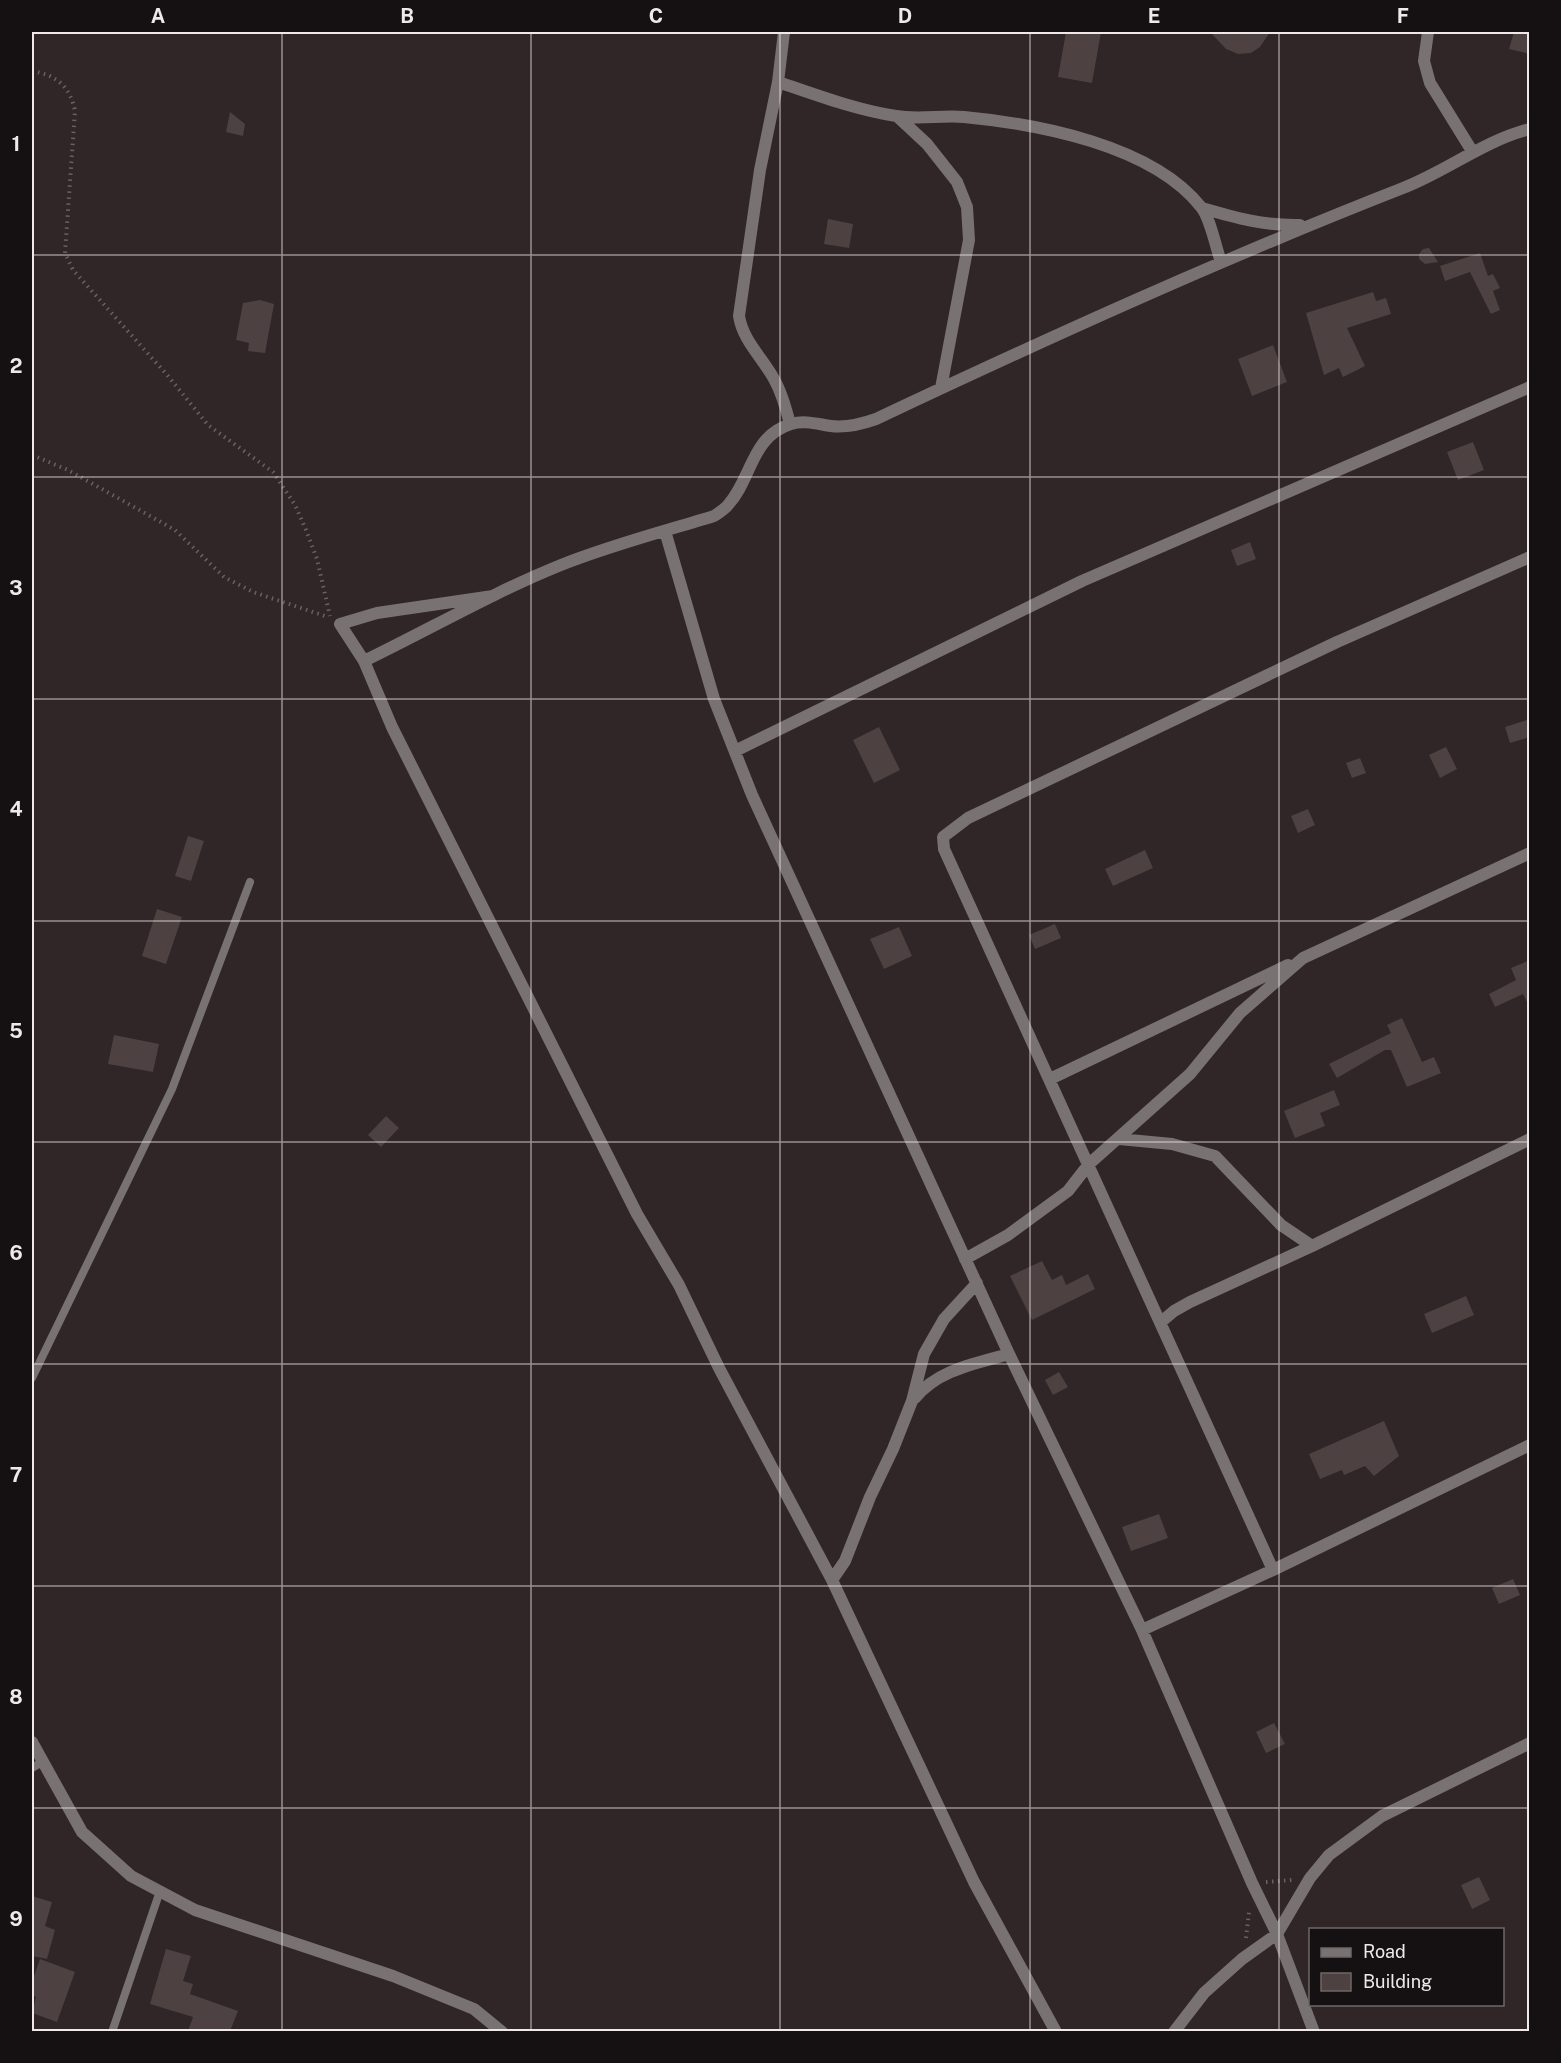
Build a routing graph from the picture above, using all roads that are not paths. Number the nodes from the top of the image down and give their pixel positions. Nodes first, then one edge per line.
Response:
1 (784, 32) edge
2 (1428, 32) edge
3 (778, 82) junction
4 (898, 117) junction
5 (1530, 129) edge
6 (1472, 151) junction
7 (1202, 208) junction
8 (1306, 225) junction
9 (1221, 262) junction
10 (1530, 387) edge
11 (941, 388) junction
12 (790, 424) junction
13 (665, 531) junction
14 (1530, 557) edge
15 (493, 596) junction
16 (364, 661) junction
17 (735, 751) junction
18 (1530, 853) edge
19 (250, 882) dead end
20 (1303, 958) junction
21 (1050, 1079) junction
22 (1119, 1139) junction
23 (1530, 1139) edge
24 (1089, 1164) junction
25 (1312, 1246) junction
26 (965, 1259) junction
27 (977, 1283) junction
28 (1161, 1322) junction
29 (1008, 1354) junction
30 (32, 1378) edge
31 (912, 1401) junction
32 (1530, 1445) edge
33 (1273, 1570) junction
34 (832, 1580) junction
35 (1142, 1630) junction
36 (32, 1742) edge
37 (1530, 1743) edge
38 (37, 1765) edge
39 (159, 1894) junction
40 (1277, 1934) junction
41 (112, 2031) edge
42 (502, 2031) edge
43 (1056, 2031) edge
44 (1174, 2031) edge
45 (1314, 2031) edge

1 - 3 street
2 - 6 street
3 - 4 street
3 - 12 street
4 - 7 street
4 - 11 street
5 - 6 street
6 - 8 street
7 - 8 street
7 - 9 street
8 - 9 street
9 - 11 street
10 - 17 street
11 - 12 street
12 - 13 street
13 - 15 street
13 - 17 street
14 - 21 street
15 - 16 street
15 - 16 street
16 - 34 street
17 - 26 street
18 - 20 street
19 - 30 lane
20 - 21 street
20 - 22 street
21 - 24 street
22 - 24 street
22 - 25 street
23 - 25 street
24 - 26 street
24 - 28 street
25 - 28 street
26 - 27 street
27 - 29 street
27 - 31 street
28 - 33 street
29 - 31 street
29 - 35 street
31 - 34 street
32 - 33 street
33 - 35 street
34 - 43 street
35 - 40 street
36 - 38 street
37 - 40 street
38 - 39 street
39 - 41 lane
39 - 42 street
40 - 44 street
40 - 45 street

